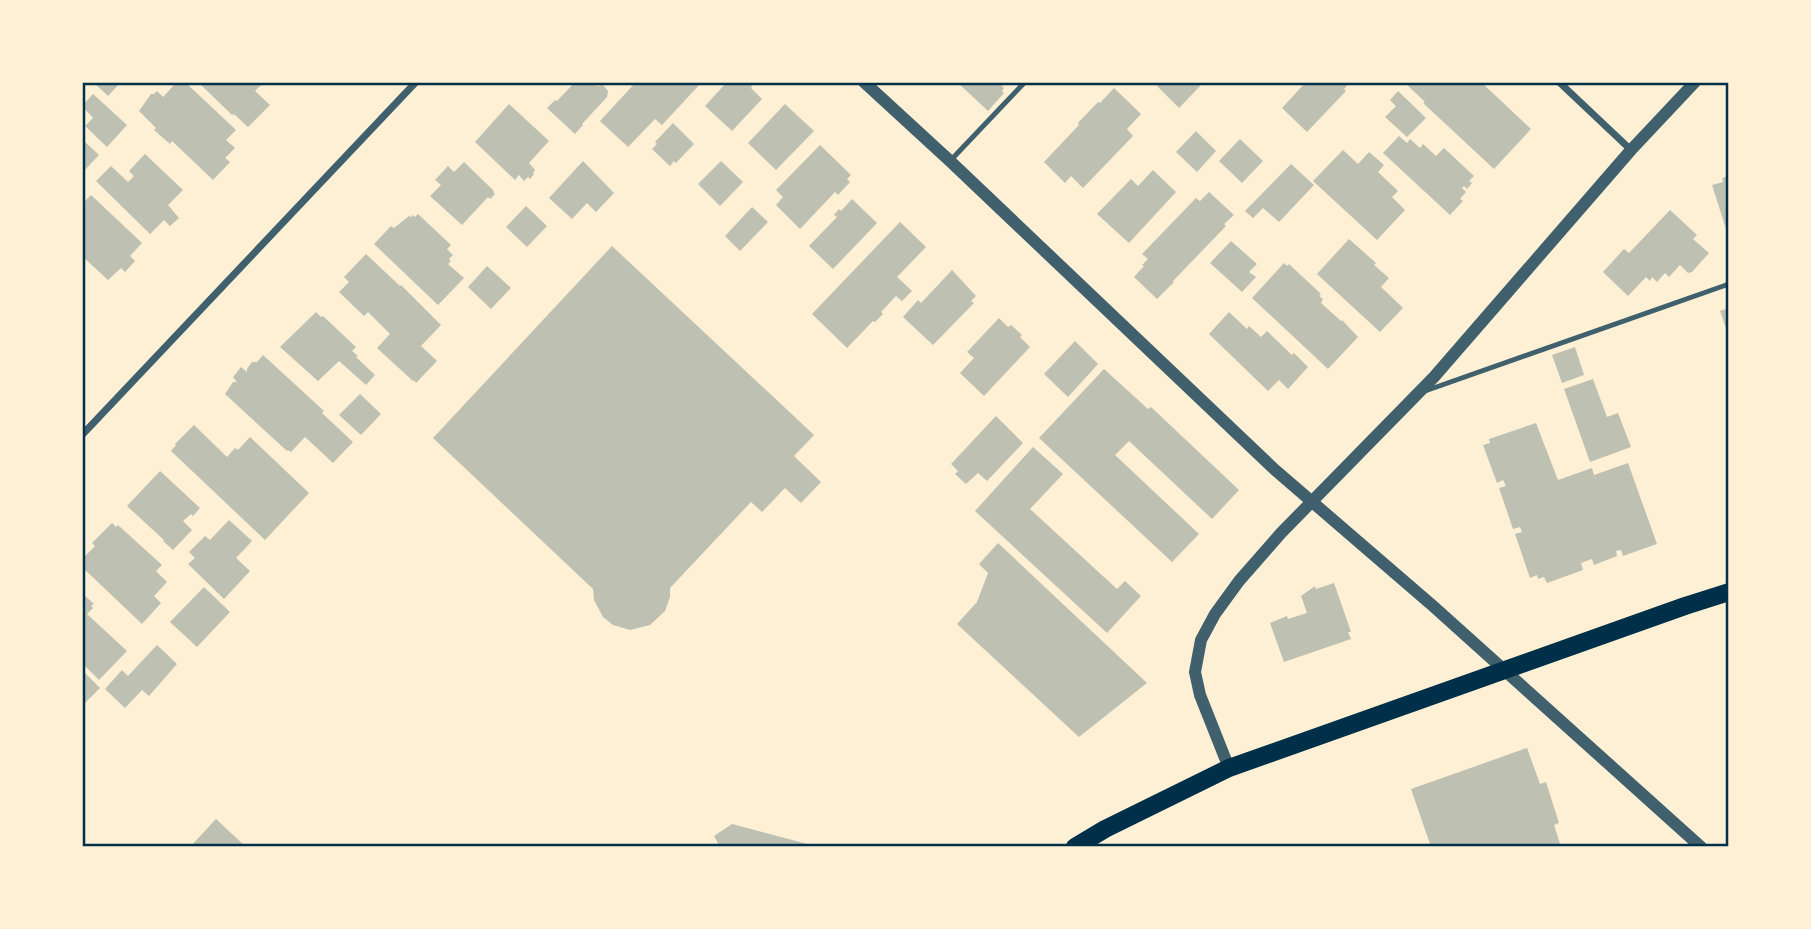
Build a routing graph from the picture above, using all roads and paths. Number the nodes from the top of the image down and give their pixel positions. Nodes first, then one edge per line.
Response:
1 (416, 82) edge
2 (864, 82) edge
3 (1025, 82) edge
4 (1559, 82) edge
5 (1695, 82) edge
6 (1631, 150) junction
7 (950, 162) junction
8 (1729, 284) edge
9 (1416, 394) junction
10 (82, 435) edge
11 (1311, 503) junction
12 (1729, 592) edge
13 (1504, 670) junction
14 (1229, 768) junction
15 (1075, 847) edge
16 (1702, 847) edge

1 - 10 street
2 - 7 street
3 - 7 lane
4 - 6 street
5 - 6 street
6 - 9 street
7 - 11 street
8 - 9 lane
9 - 11 street
11 - 13 street
11 - 14 street
12 - 13 main road
13 - 14 main road
13 - 16 street
14 - 15 main road

